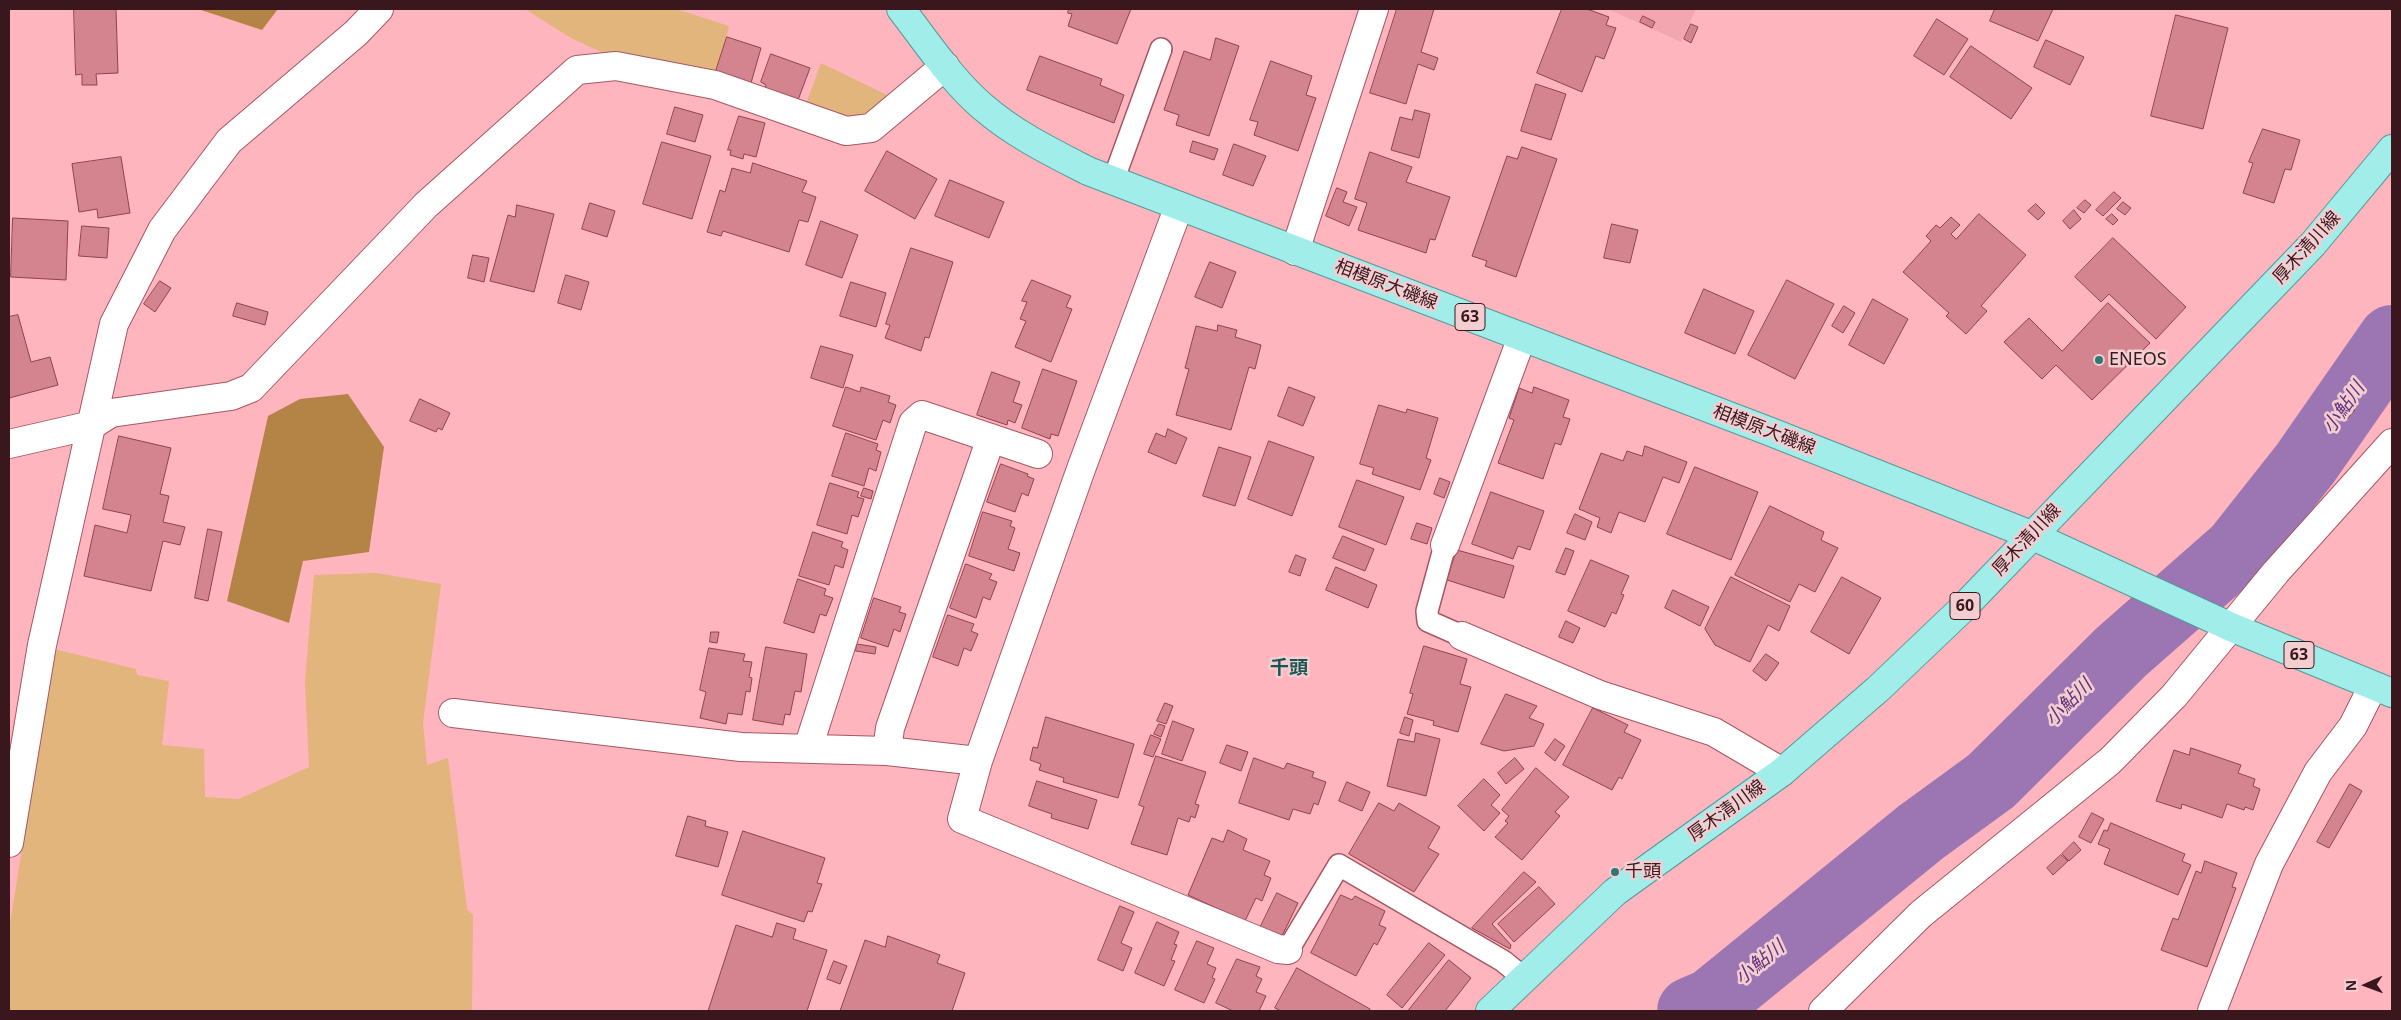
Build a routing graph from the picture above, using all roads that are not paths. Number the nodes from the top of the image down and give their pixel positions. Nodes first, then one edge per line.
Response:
1 (379, 9) edge
2 (902, 9) edge
3 (1374, 9) edge
4 (1161, 50) dead end
5 (945, 66) junction
6 (2392, 149) edge
7 (1112, 181) junction
8 (1179, 206) junction
9 (1295, 251) junction
10 (1522, 337) junction
11 (92, 425) junction
12 (991, 438) junction
13 (9, 444) edge
14 (2392, 444) edge
15 (1038, 454) dead end
16 (2030, 535) junction
17 (1445, 544) joint
18 (2231, 627) junction
19 (1462, 636) joint
20 (2383, 689) edge
21 (453, 713) dead end
22 (808, 748) junction
23 (887, 751) junction
24 (978, 761) junction
25 (1782, 772) junction
26 (9, 843) edge
27 (1288, 950) joint
28 (1524, 978) junction
29 (1490, 1011) edge
30 (1823, 1011) edge
31 (2212, 1011) edge

1 - 11 street
2 - 5 main road, 相模原大磯線 / 63
3 - 9 street
4 - 7 lane
5 - 7 main road, 相模原大磯線 / 63
5 - 11 street
6 - 16 main road, 厚木清川線 / 60
7 - 8 main road, 相模原大磯線 / 63
8 - 9 main road, 相模原大磯線 / 63
8 - 24 street
9 - 10 main road, 相模原大磯線 / 63
10 - 16 main road, 相模原大磯線 / 63
10 - 17 street
11 - 13 street
11 - 26 street
12 - 15 street
12 - 22 street
12 - 23 street
14 - 18 street
16 - 18 main road, 相模原大磯線 / 63
16 - 25 main road, 厚木清川線 / 60
17 - 19 lane
18 - 20 main road, 63
18 - 30 street
19 - 25 street
20 - 31 street
21 - 22 street
22 - 23 street
23 - 24 street
24 - 27 street
25 - 28 main road, 厚木清川線 / 60
27 - 28 lane
28 - 29 main road, 厚木清川線 / 60

